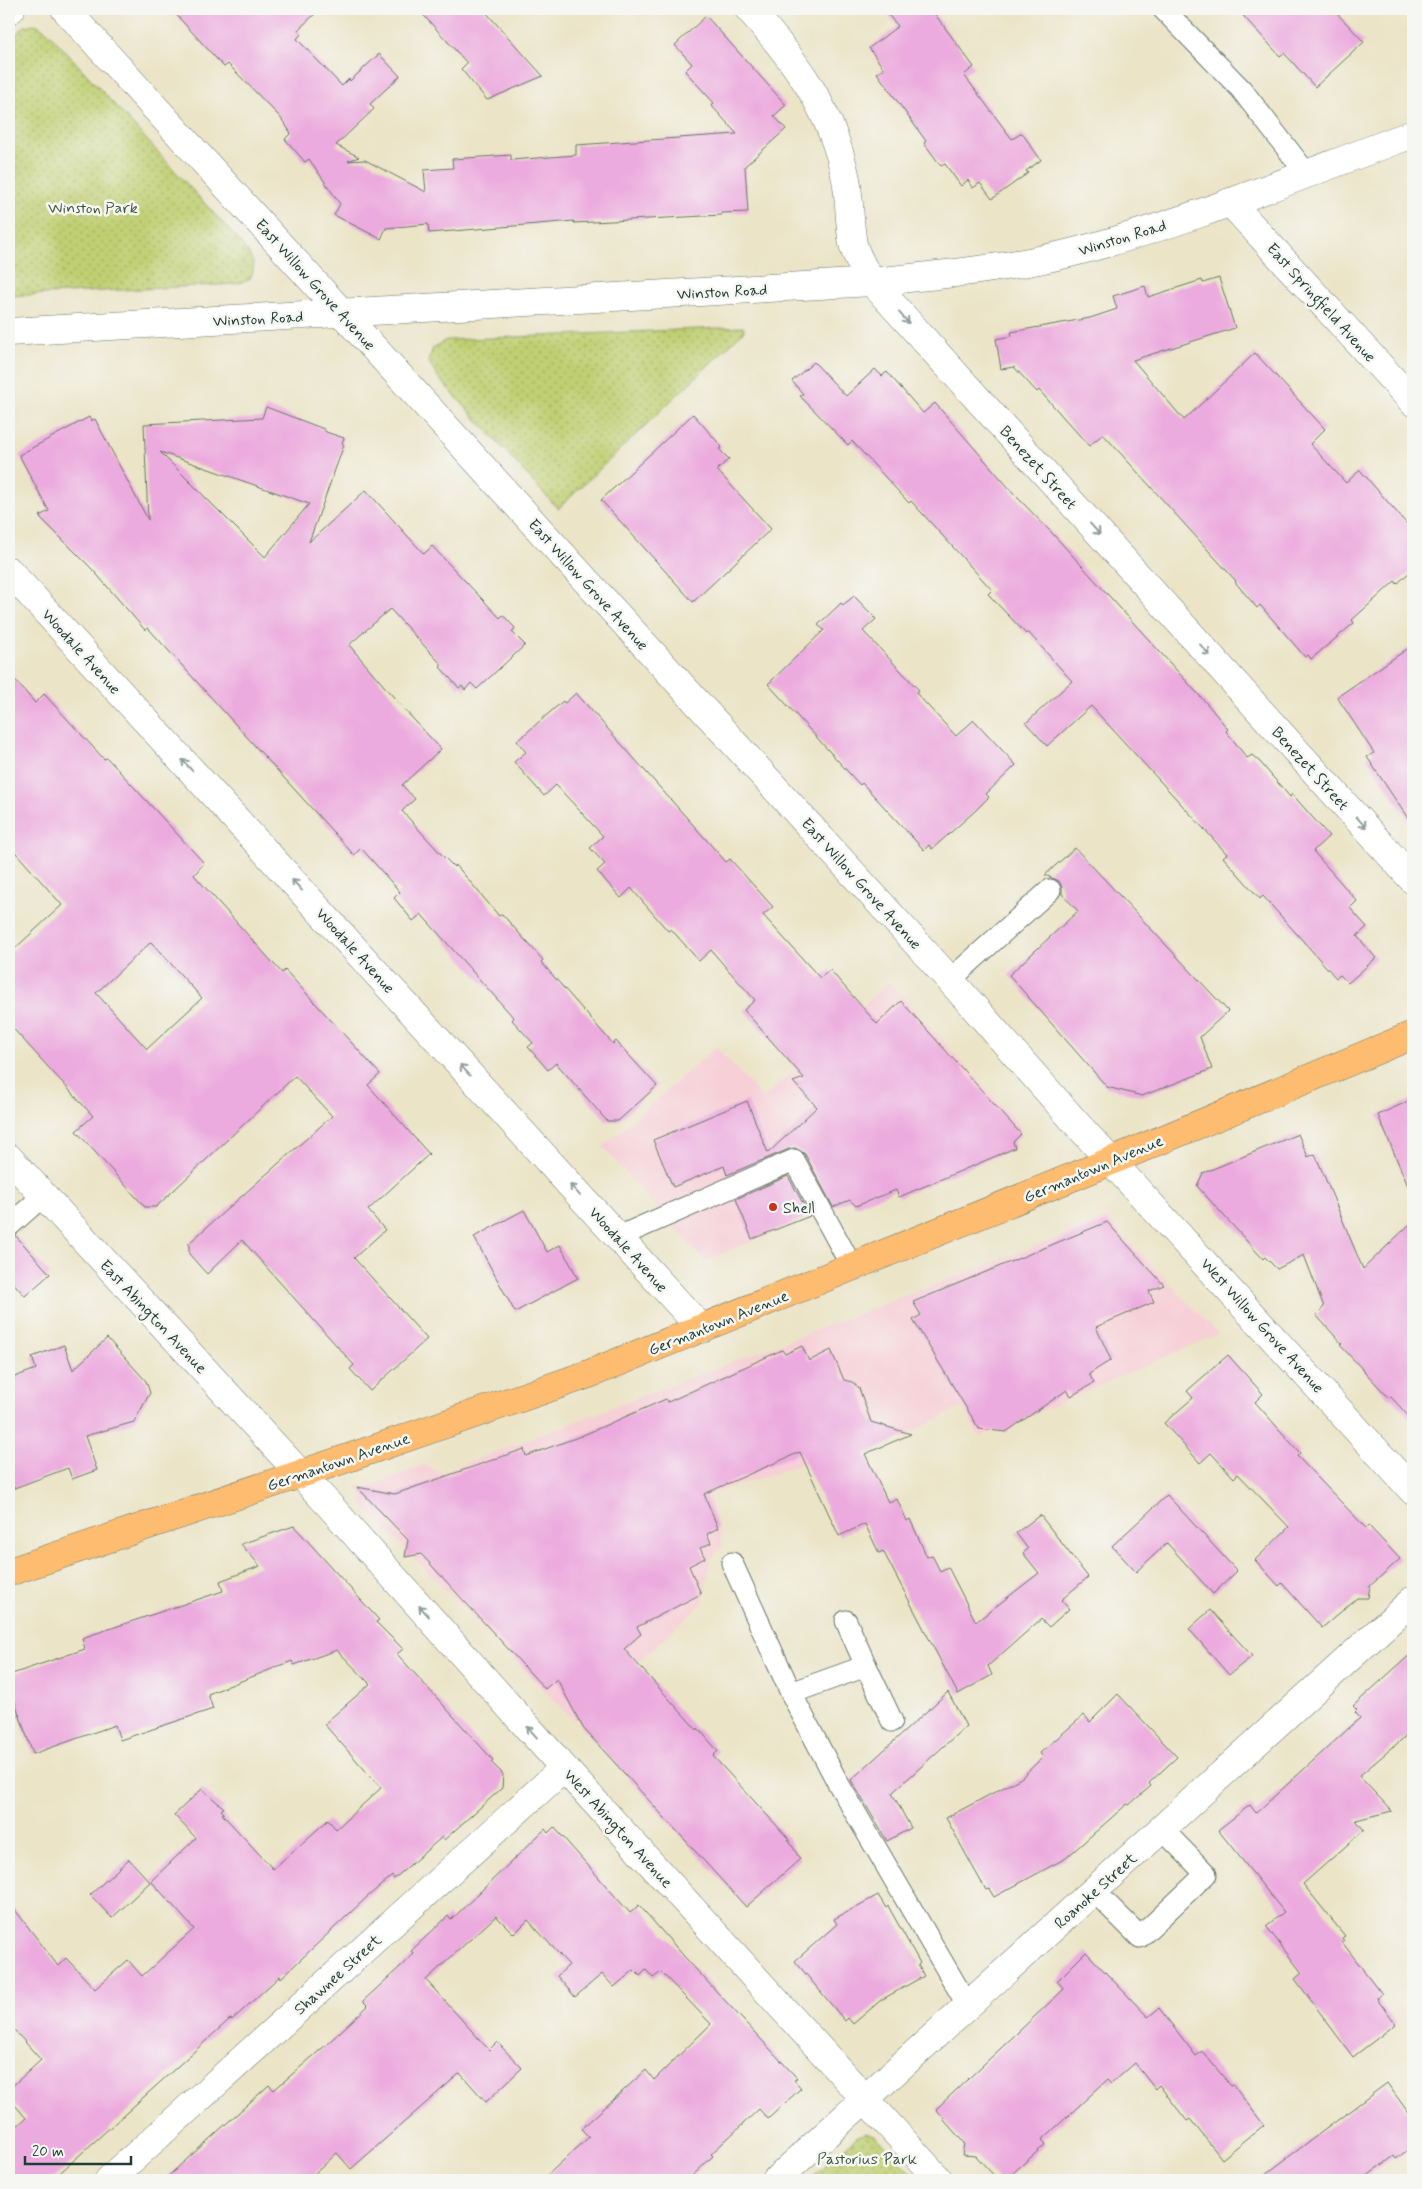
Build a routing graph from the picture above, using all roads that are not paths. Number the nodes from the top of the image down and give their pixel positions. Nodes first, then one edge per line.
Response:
1 (65, 9) edge
2 (749, 9) edge
3 (1162, 9) edge
4 (1413, 134) edge
5 (1306, 173) junction
6 (1230, 202) junction
7 (872, 282) junction
8 (342, 313) junction
9 (9, 332) edge
10 (1413, 402) edge
11 (9, 571) edge
12 (1413, 880) edge
13 (1050, 890) dead end
14 (950, 980) junction
15 (1413, 1035) edge
16 (9, 1158) edge
17 (1111, 1160) junction
18 (43, 1196) junction
19 (9, 1226) edge
20 (618, 1237) junction
21 (852, 1267) junction
22 (702, 1330) junction
23 (300, 1474) junction
24 (1413, 1491) edge
25 (732, 1563) dead end
26 (9, 1572) edge
27 (1413, 1600) edge
28 (846, 1621) dead end
29 (866, 1666) junction
30 (792, 1693) junction
31 (892, 1721) dead end
32 (564, 1768) junction
33 (1162, 1829) junction
34 (1094, 1890) junction
35 (968, 2006) junction
36 (865, 2099) junction
37 (109, 2180) edge
38 (776, 2180) edge
39 (939, 2180) edge

1 - 8 street, East Willow Grove Avenue
2 - 7 street, Benezet Street
3 - 5 lane
4 - 5 street, Winston Road
5 - 6 street, Winston Road
6 - 7 street, Winston Road
6 - 10 street, East Springfield Avenue
7 - 8 street, Winston Road
7 -> 12 street, Benezet Street
8 - 9 street, Winston Road
8 - 14 street, East Willow Grove Avenue
20 -> 11 street, Woodale Avenue
13 - 14 lane
14 - 17 street, East Willow Grove Avenue
15 - 17 main road, Germantown Avenue
16 - 18 street, East Abington Avenue
17 - 21 main road, Germantown Avenue
17 - 24 street, West Willow Grove Avenue
18 - 19 lane
18 - 23 street, East Abington Avenue
20 - 21 lane
20 - 22 street, Woodale Avenue
21 - 22 main road, Germantown Avenue
22 - 23 main road, Germantown Avenue
23 - 26 main road, Germantown Avenue
32 -> 23 street, West Abington Avenue
25 - 30 lane
27 - 33 street, Roanoke Street
28 - 29 lane
29 - 30 lane
29 - 31 lane
30 - 35 lane
32 - 36 street, West Abington Avenue
32 - 37 street, Shawnee Street
33 - 34 street, Roanoke Street
33 - 34 lane
34 - 35 street, Roanoke Street
35 - 36 street, Roanoke Street
36 - 38 street, Roanoke Street
36 - 39 street, West Abington Avenue

